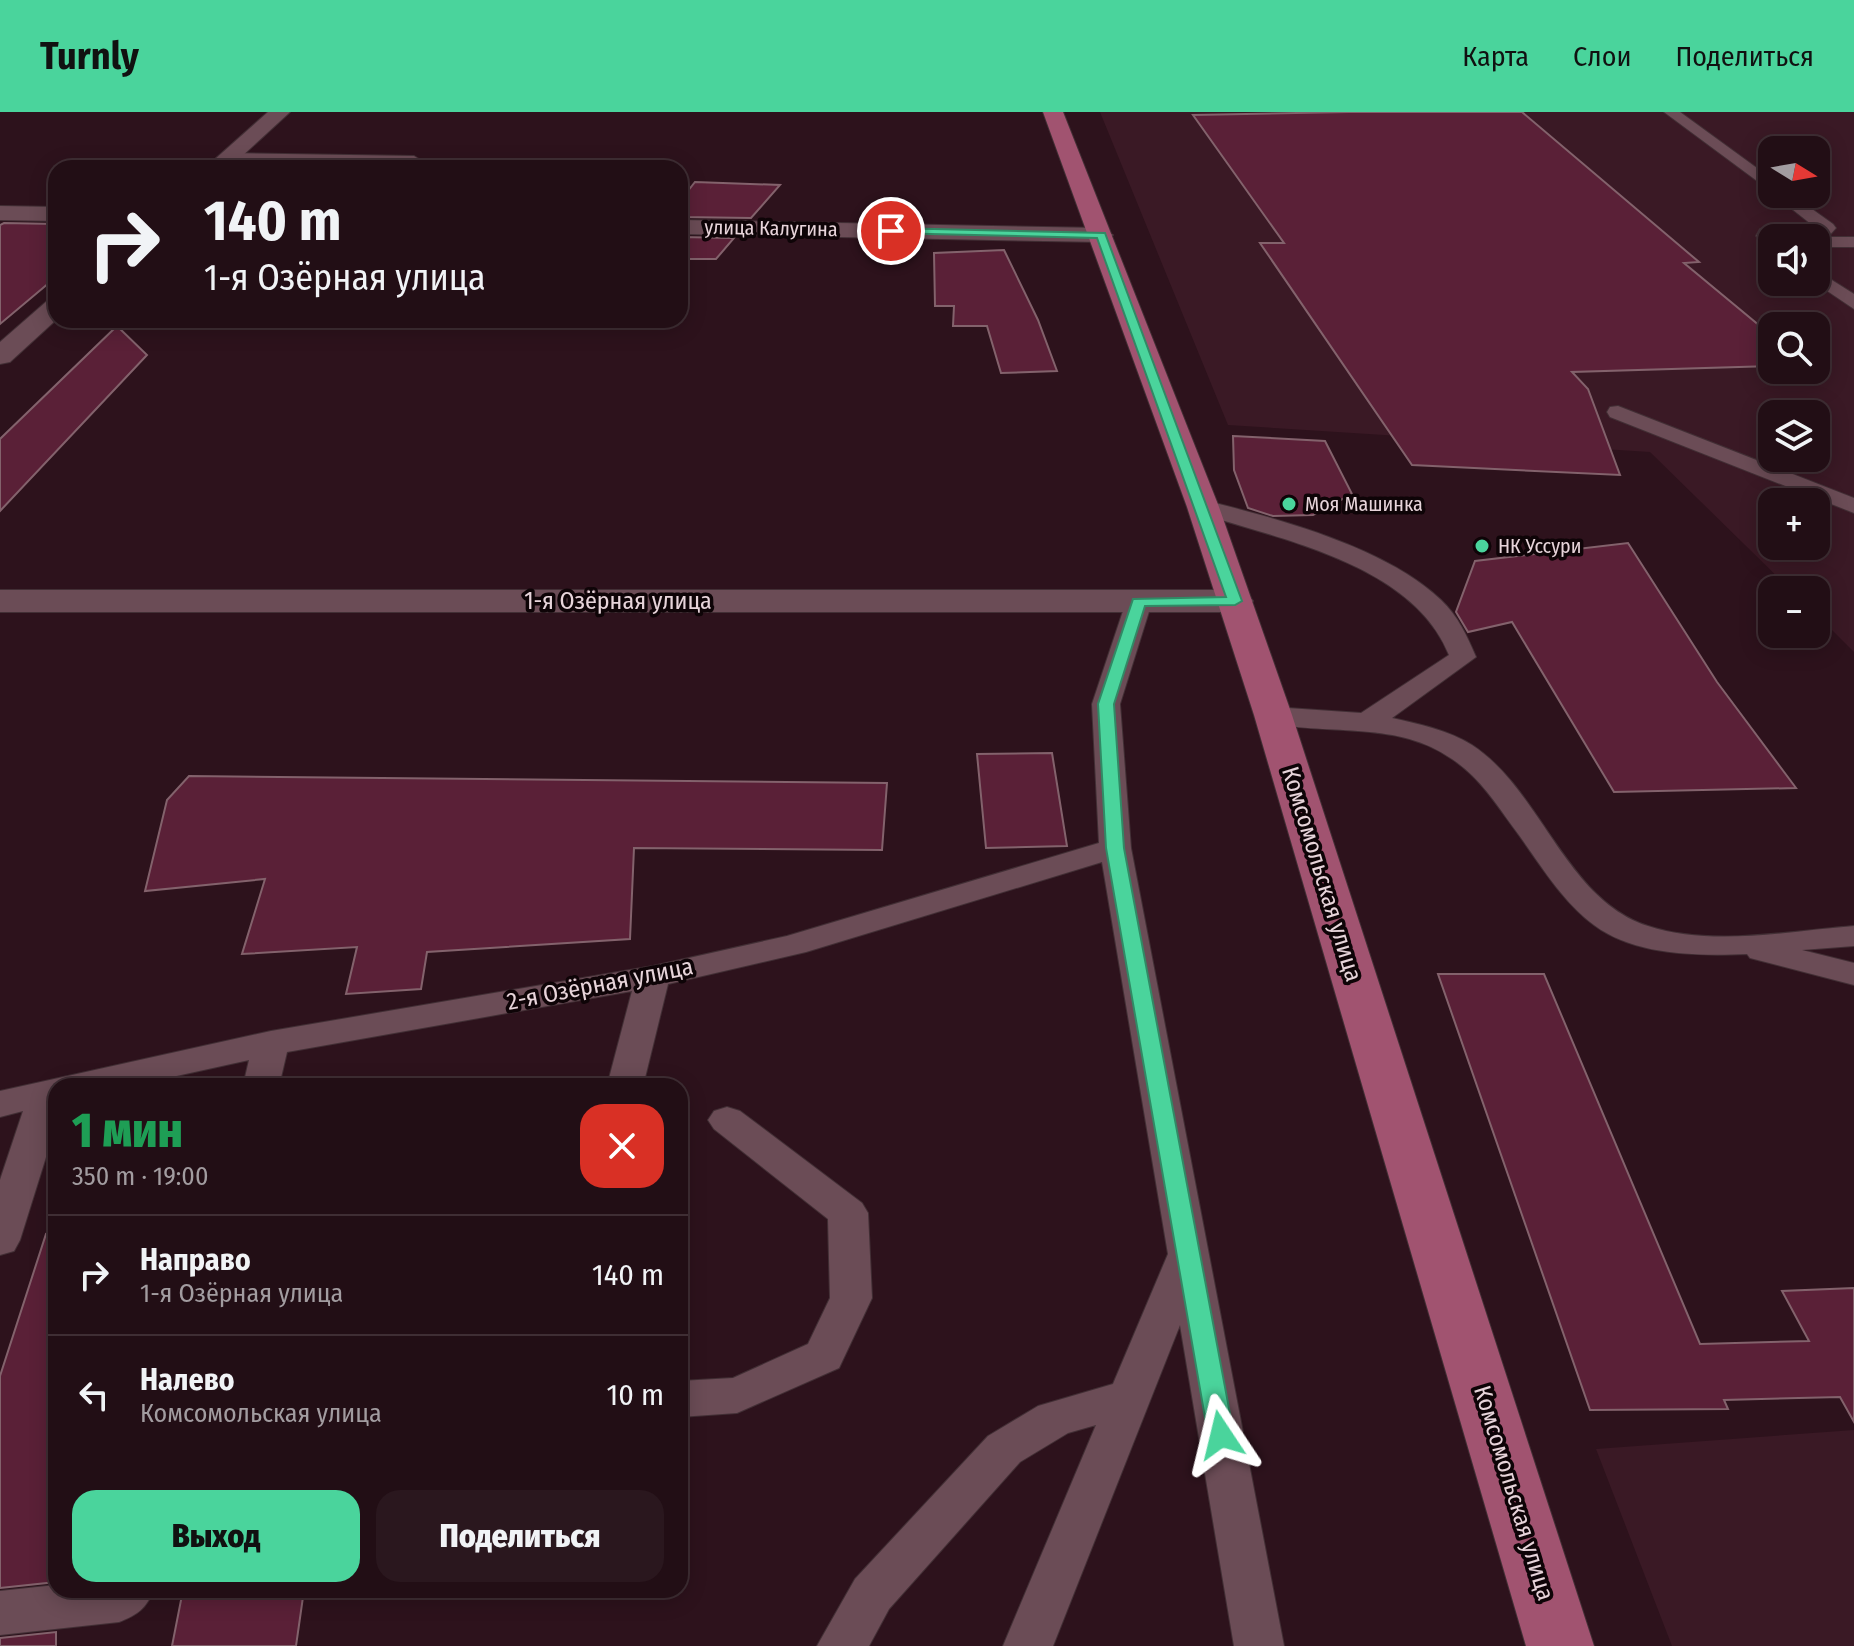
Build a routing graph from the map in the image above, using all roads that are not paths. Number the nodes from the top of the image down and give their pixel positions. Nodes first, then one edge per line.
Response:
1 (280, 112) edge
2 (1053, 112) edge
3 (1671, 112) edge
4 (225, 160) edge
5 (1758, 177) edge
6 (1800, 208) edge
7 (0, 213) edge
8 (48, 214) edge
9 (1822, 224) edge
10 (688, 227) edge
11 (1101, 235) junction
12 (1830, 242) edge
13 (1854, 242) edge
14 (1830, 285) edge
15 (1854, 303) edge
16 (48, 313) edge
17 (0, 356) edge
18 (1618, 412) dead end
19 (1854, 506) edge
20 (1203, 507) junction
21 (0, 601) edge
22 (1235, 601) junction
23 (1139, 602) junction
24 (1273, 715) junction
25 (1368, 721) junction
26 (1115, 848) junction
27 (1854, 936) edge
28 (1732, 943) junction
29 (1854, 974) edge
30 (653, 977) junction
31 (271, 1043) junction
32 (114, 1078) edge
33 (263, 1078) edge
34 (627, 1078) edge
35 (48, 1093) edge
36 (0, 1104) edge
37 (48, 1120) edge
38 (727, 1120) dead end
39 (0, 1240) edge
40 (1188, 1254) junction
41 (1130, 1397) junction
42 (688, 1398) edge
43 (121, 1598) edge
44 (0, 1613) edge
45 (842, 1646) edge
46 (1028, 1646) edge
47 (1259, 1646) edge
48 (1560, 1646) edge

1 - 4 street
2 - 11 main road, Комсомольская улица
3 - 5 lane
6 - 9 lane
7 - 8 street
10 - 11 street, улица Калугина
11 - 20 main road, Комсомольская улица
12 - 13 lane
14 - 15 lane
16 - 17 street
18 - 19 lane
20 - 22 main road, Комсомольская улица
20 - 25 lane
21 - 23 street, 1-я Озёрная улица
22 - 23 street, 1-я Озёрная улица
22 - 24 main road, Комсомольская улица
23 - 26 lane
24 - 25 lane
24 - 48 main road, Комсомольская улица
25 - 28 lane
26 - 30 lane, 2-я Озёрная улица
26 - 40 lane
27 - 28 lane
28 - 29 lane
30 - 31 lane, 2-я Озёрная улица
30 - 34 lane
31 - 32 lane, 2-я Озёрная улица
31 - 33 lane
35 - 36 lane, 2-я Озёрная улица
37 - 39 lane
38 - 42 lane
40 - 41 lane
40 - 47 lane
41 - 45 lane
41 - 46 lane
43 - 44 lane

